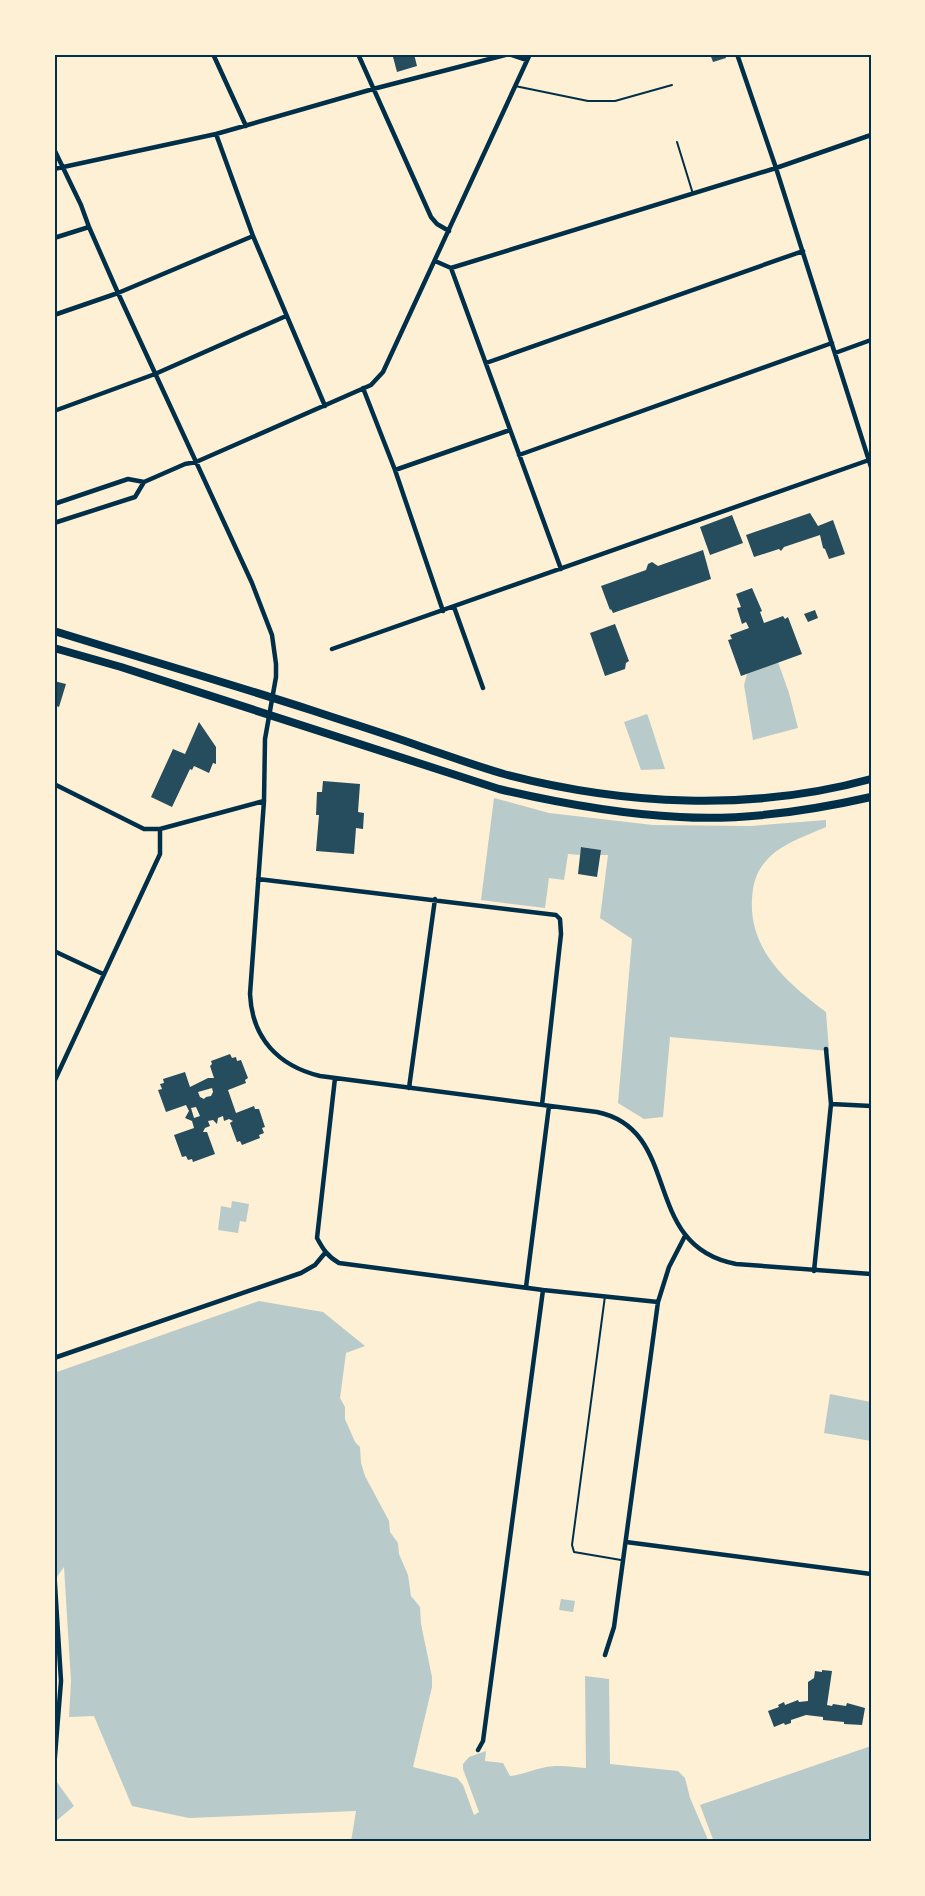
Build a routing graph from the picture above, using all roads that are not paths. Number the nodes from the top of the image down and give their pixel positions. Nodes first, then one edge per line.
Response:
1 (213, 54) edge
2 (358, 54) edge
3 (509, 54) edge
4 (530, 54) edge
5 (737, 54) edge
6 (527, 60) junction
7 (672, 85) dead end
8 (515, 86) junction
9 (374, 89) junction
10 (246, 126) junction
11 (216, 134) junction
12 (871, 135) edge
13 (677, 142) dead end
14 (54, 149) edge
15 (62, 167) junction
16 (776, 168) junction
17 (54, 169) edge
18 (693, 194) junction
19 (88, 227) junction
20 (449, 231) junction
21 (253, 236) junction
22 (54, 238) edge
23 (803, 251) junction
24 (435, 261) junction
25 (451, 268) junction
26 (118, 293) junction
27 (54, 315) edge
28 (286, 316) junction
29 (871, 340) edge
30 (832, 343) junction
31 (835, 353) junction
32 (486, 363) junction
33 (155, 374) junction
34 (363, 388) junction
35 (325, 406) junction
36 (54, 411) edge
37 (510, 430) junction
38 (519, 454) junction
39 (869, 460) junction
40 (196, 462) junction
41 (871, 467) edge
42 (395, 470) junction
43 (144, 482) junction
44 (54, 504) edge
45 (54, 523) edge
46 (561, 568) junction
47 (454, 607) junction
48 (444, 611) junction
49 (54, 631) edge
50 (54, 648) edge
51 (332, 649) dead end
52 (483, 688) dead end
53 (273, 697) junction
54 (269, 714) junction
55 (871, 779) edge
56 (54, 784) edge
57 (871, 797) edge
58 (264, 801) junction
59 (160, 829) junction
60 (258, 879) junction
61 (435, 899) junction
62 (54, 951) edge
63 (103, 974) junction
64 (826, 1049) dead end
65 (335, 1078) junction
66 (54, 1082) edge
67 (409, 1088) junction
68 (831, 1104) junction
69 (542, 1105) junction
70 (549, 1106) junction
71 (871, 1106) edge
72 (685, 1236) junction
73 (325, 1253) junction
74 (814, 1271) junction
75 (871, 1274) edge
76 (526, 1287) junction
77 (543, 1290) junction
78 (604, 1296) junction
79 (658, 1302) junction
80 (54, 1358) edge
81 (626, 1542) junction
82 (623, 1561) junction
83 (54, 1569) edge
84 (871, 1574) edge
85 (605, 1655) dead end
86 (478, 1749) dead end
87 (54, 1768) edge

1 - 10 street
2 - 9 street
3 - 6 street
3 - 9 street
4 - 6 street
5 - 16 street
6 - 8 street
7 - 8 lane
8 - 20 street
9 - 10 street
9 - 20 street
10 - 11 street
11 - 15 street
11 - 21 street
12 - 16 street
13 - 18 lane
14 - 15 street
15 - 17 street
15 - 19 street
16 - 18 street
16 - 23 street
18 - 25 street
19 - 22 street
19 - 26 street
20 - 24 street
21 - 26 street
21 - 28 street
23 - 30 street
23 - 32 street
24 - 25 street
24 - 34 street
25 - 32 street
26 - 27 street
26 - 33 street
28 - 33 street
28 - 35 street
29 - 31 street
30 - 31 street
30 - 38 street
31 - 39 street
32 - 37 street
33 - 36 street
33 - 40 street
34 - 35 street
34 - 42 street
35 - 40 street
37 - 38 street
37 - 42 street
38 - 46 street
39 - 41 street
39 - 46 street
40 - 43 street
40 - 53 street
42 - 48 street
43 - 44 street
43 - 45 street
46 - 47 street
47 - 48 street
47 - 52 street
48 - 51 street
49 - 53 main road
50 - 54 main road
53 - 54 street
53 - 55 main road
54 - 57 main road
54 - 58 street
56 - 59 street
58 - 59 street
58 - 60 street
59 - 63 street
60 - 61 street
60 - 65 street
61 - 67 street
61 - 69 street
62 - 63 street
63 - 66 street
64 - 68 street
65 - 67 street
65 - 73 street
67 - 69 street
68 - 71 street
68 - 74 street
69 - 70 street
70 - 72 street
70 - 76 street
72 - 74 street
72 - 79 street
73 - 76 street
73 - 80 street
74 - 75 street
76 - 77 street
77 - 78 street
77 - 86 street
78 - 79 street
78 - 82 lane
79 - 81 street
81 - 82 street
81 - 84 street
82 - 85 street
83 - 87 street

